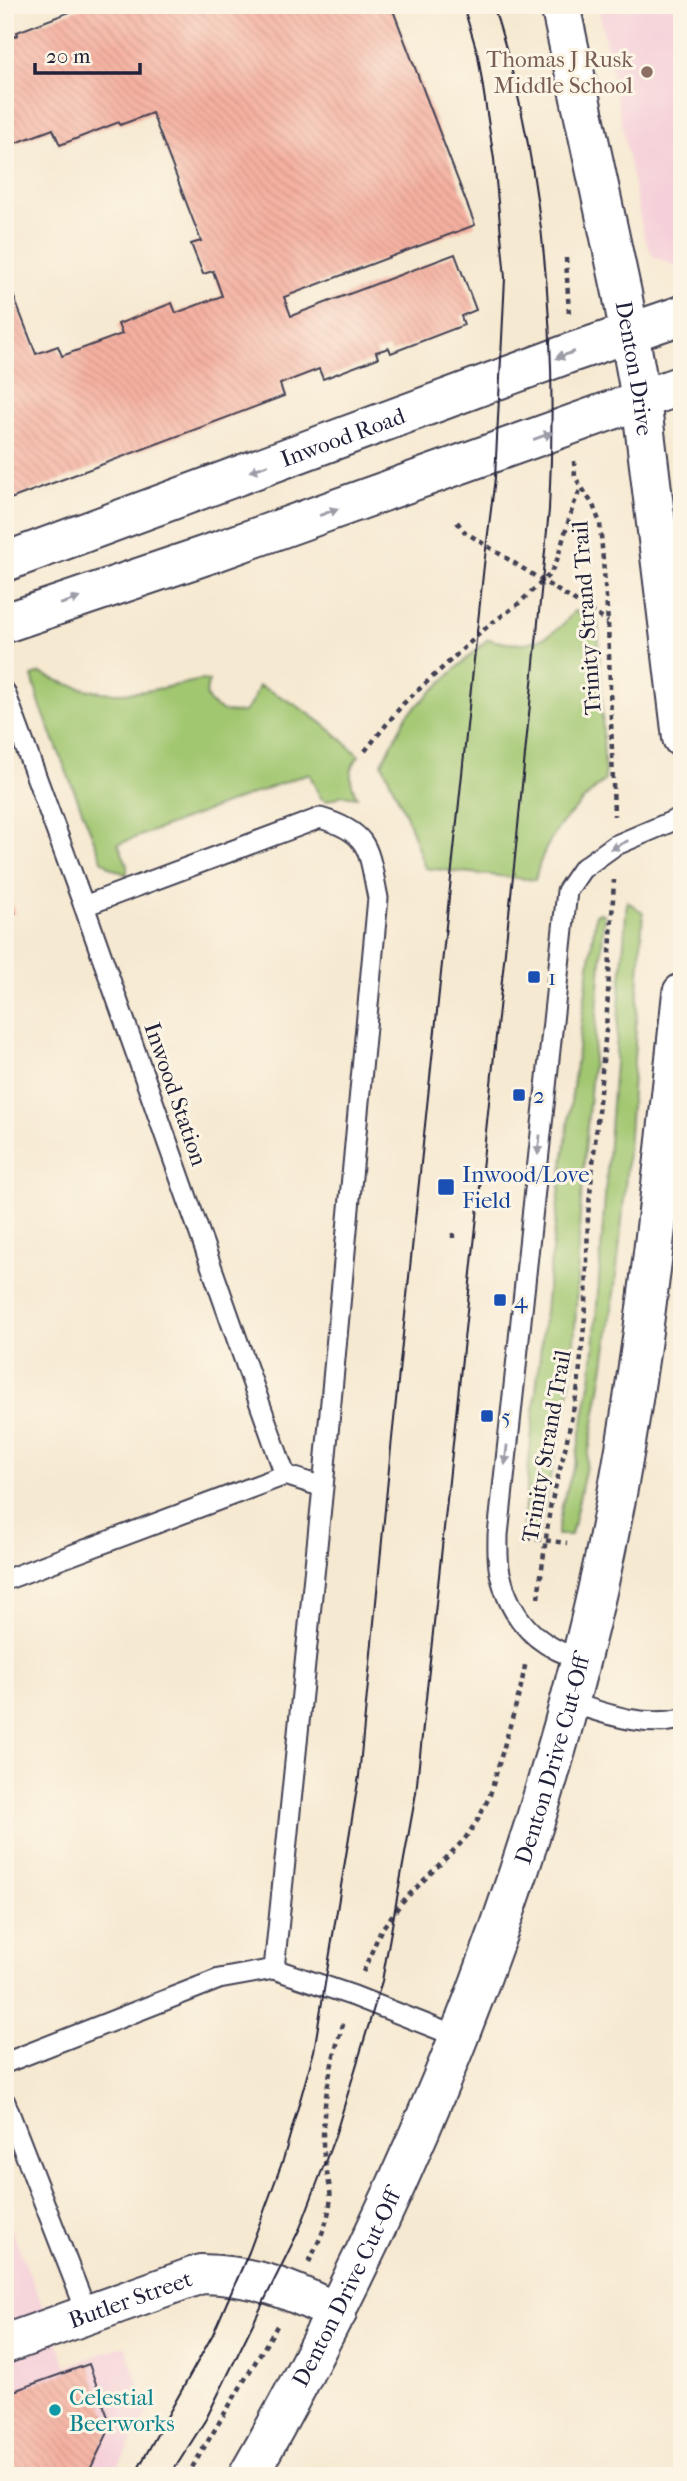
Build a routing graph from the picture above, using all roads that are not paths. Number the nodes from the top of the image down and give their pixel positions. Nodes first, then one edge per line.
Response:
1 (561, 5) edge
2 (682, 315) edge
3 (630, 334) junction
4 (682, 385) edge
5 (641, 398) junction
6 (5, 562) edge
7 (5, 623) edge
8 (5, 692) edge
9 (682, 737) edge
10 (682, 817) edge
11 (84, 906) junction
12 (682, 993) edge
13 (669, 1215) edge
14 (285, 1475) junction
15 (323, 1487) junction
16 (5, 1580) edge
17 (581, 1659) junction
18 (569, 1702) junction
19 (682, 1719) edge
20 (274, 1969) junction
21 (458, 2037) junction
22 (5, 2063) edge
23 (5, 2102) edge
24 (87, 2313) junction
25 (337, 2313) junction
26 (5, 2344) edge
27 (248, 2476) edge

1 - 3 main road, Denton Drive
2 - 3 main road, Inwood Road
3 - 5 main road, Denton Drive
3 -> 6 main road, Inwood Road
4 - 5 main road
7 -> 5 main road
5 - 9 main road, Denton Drive
8 - 11 lane, Inwood Station
10 -> 17 lane
11 - 14 lane, Inwood Station
11 - 15 lane
12 - 13 main road, Denton Drive Cut-Off
13 - 17 main road, Denton Drive Cut-Off
14 - 15 lane
14 - 16 lane
15 - 20 lane
17 - 18 main road, Denton Drive Cut-Off
18 - 19 lane
18 - 21 main road, Denton Drive Cut-Off
20 - 21 lane
20 - 22 lane
21 - 25 main road, Denton Drive Cut-Off
23 - 24 lane
24 - 25 main road, Butler Street
24 - 26 main road, Butler Street
25 - 27 main road, Denton Drive Cut-Off

